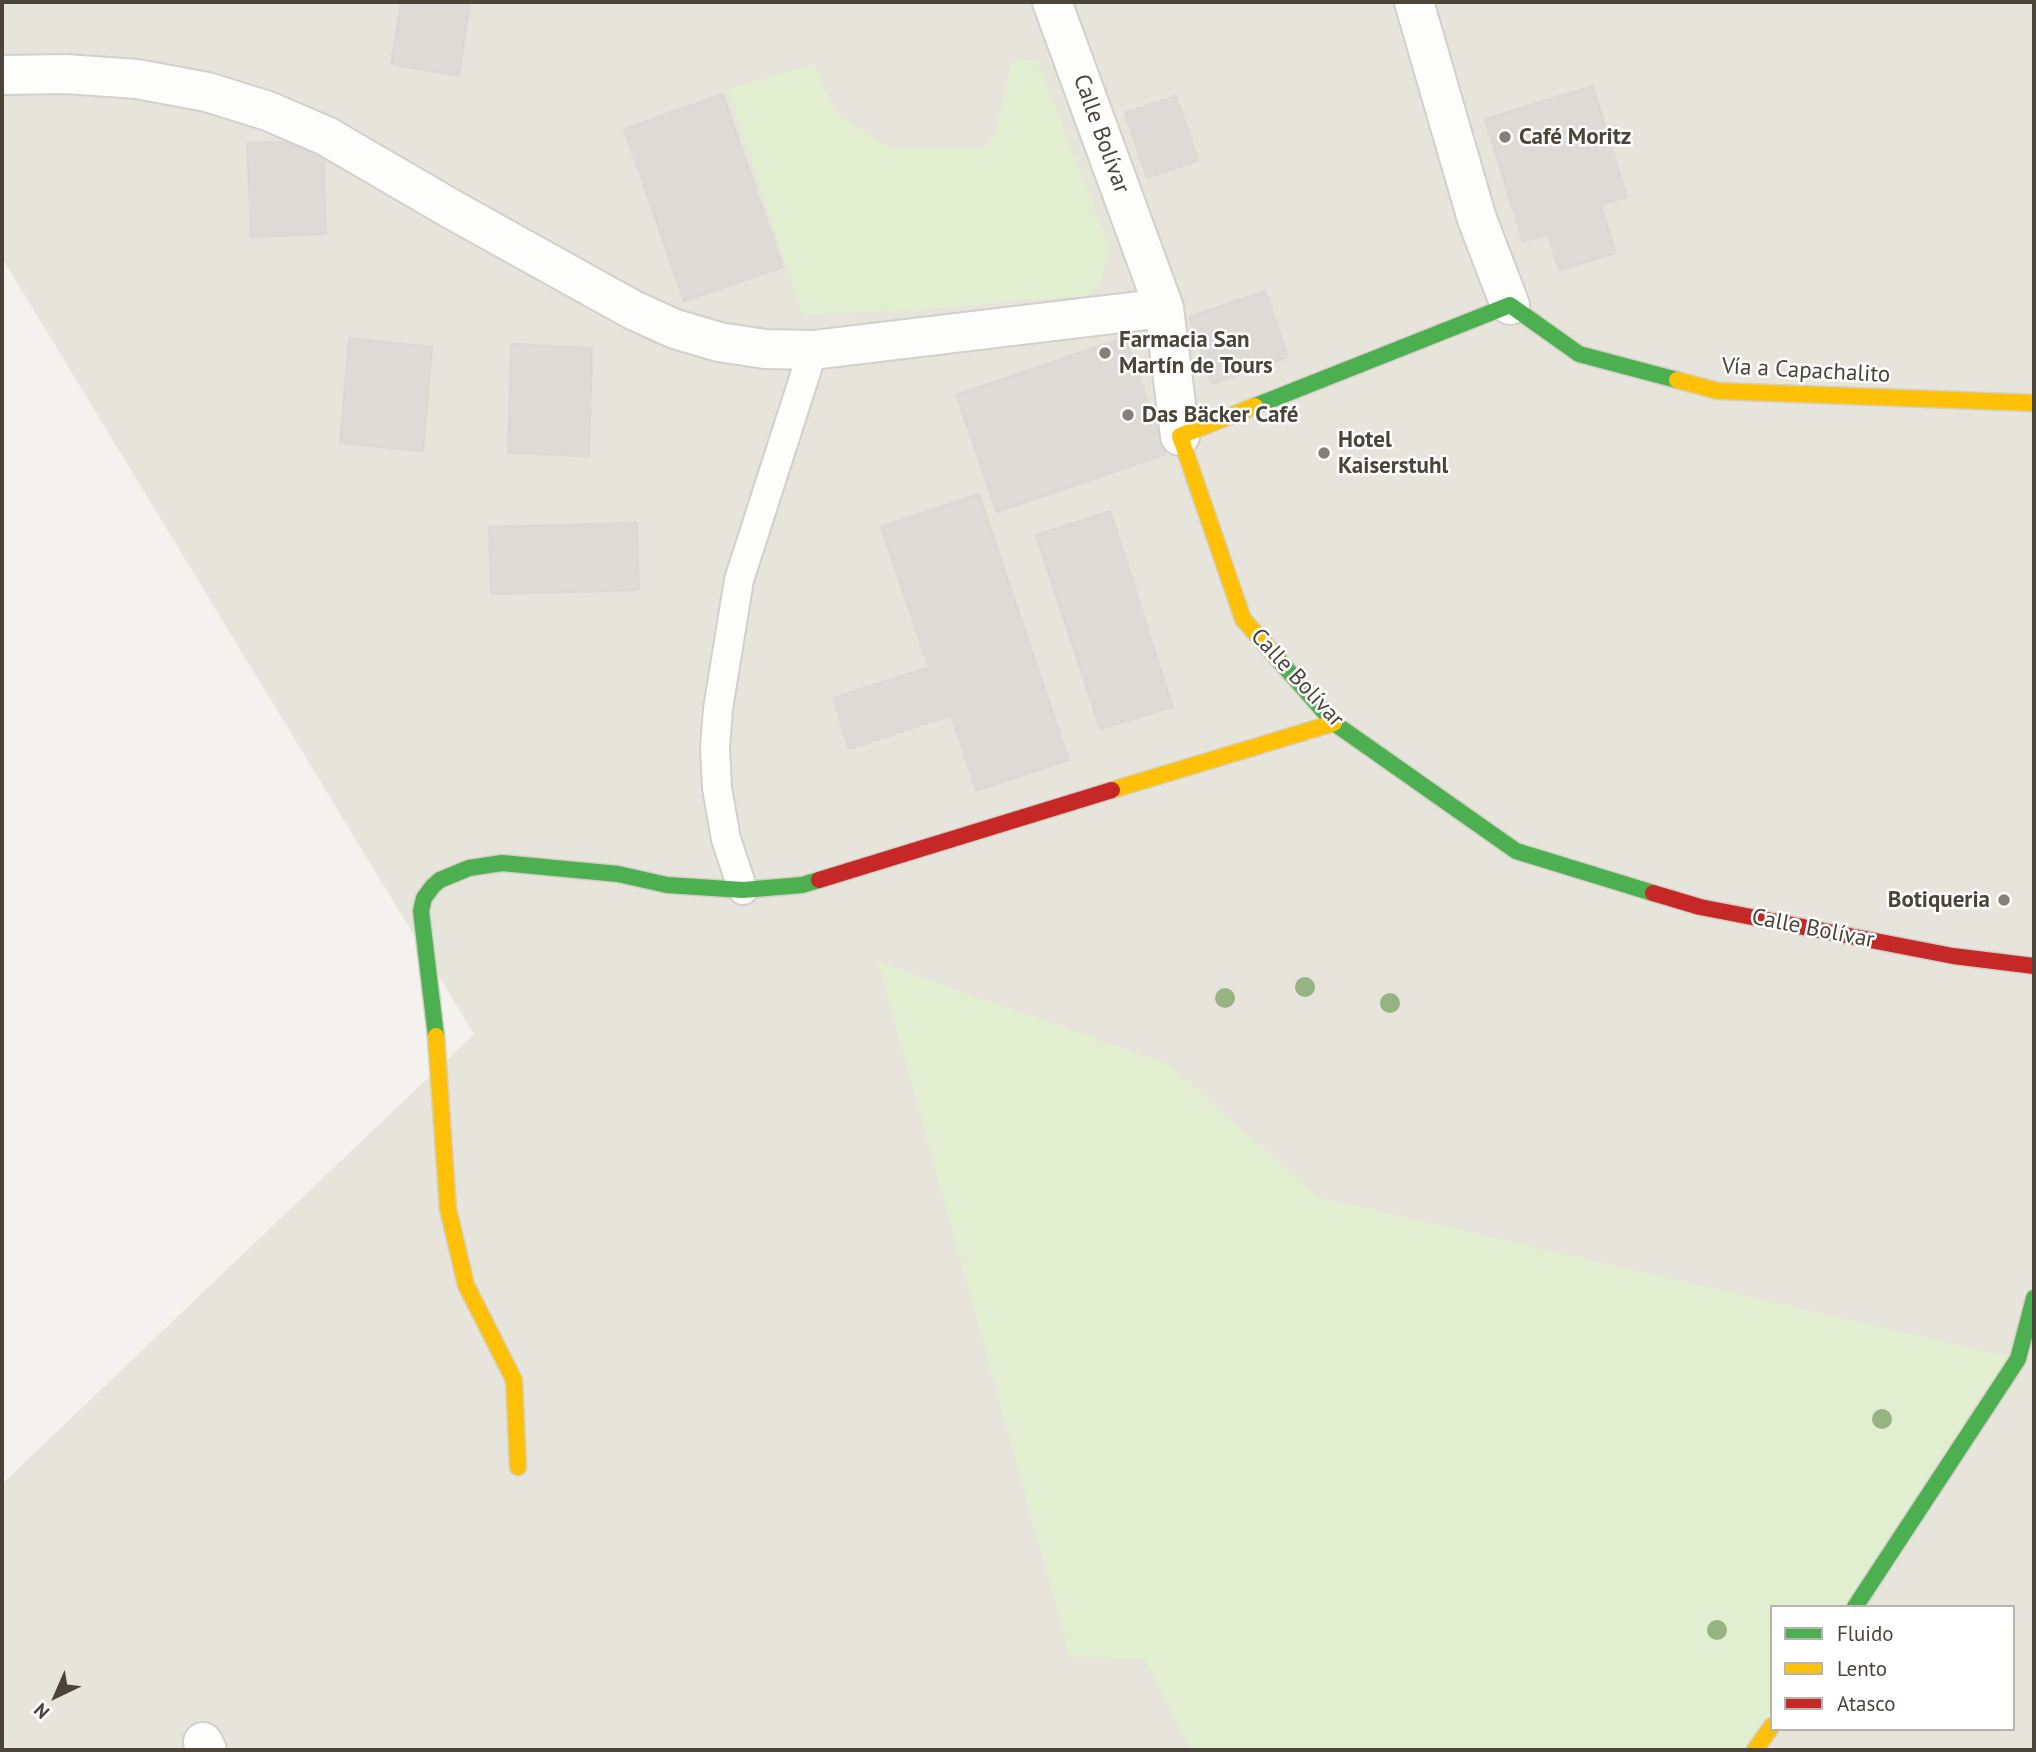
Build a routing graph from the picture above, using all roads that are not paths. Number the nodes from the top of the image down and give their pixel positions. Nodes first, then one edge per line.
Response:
1 (1052, 2) edge
2 (1414, 2) edge
3 (2, 75) edge
4 (1510, 305) junction
5 (1164, 308) junction
6 (813, 350) junction
7 (2034, 403) edge
8 (1180, 436) junction
9 (1334, 723) junction
10 (743, 890) junction
11 (2034, 966) edge
12 (2034, 1298) edge
13 (518, 1466) dead end
14 (1856, 1605) edge
15 (1770, 1729) edge
16 (1755, 1750) edge

1 - 5 street, Calle Bolívar
2 - 4 street
3 - 6 street
4 - 7 street, Vía a Capachalito
4 - 8 street
5 - 6 street
5 - 8 street, Calle Bolívar
6 - 10 lane
8 - 9 street, Calle Bolívar
9 - 10 street
9 - 11 street, Calle Bolívar
10 - 13 street
12 - 14 street
15 - 16 street

